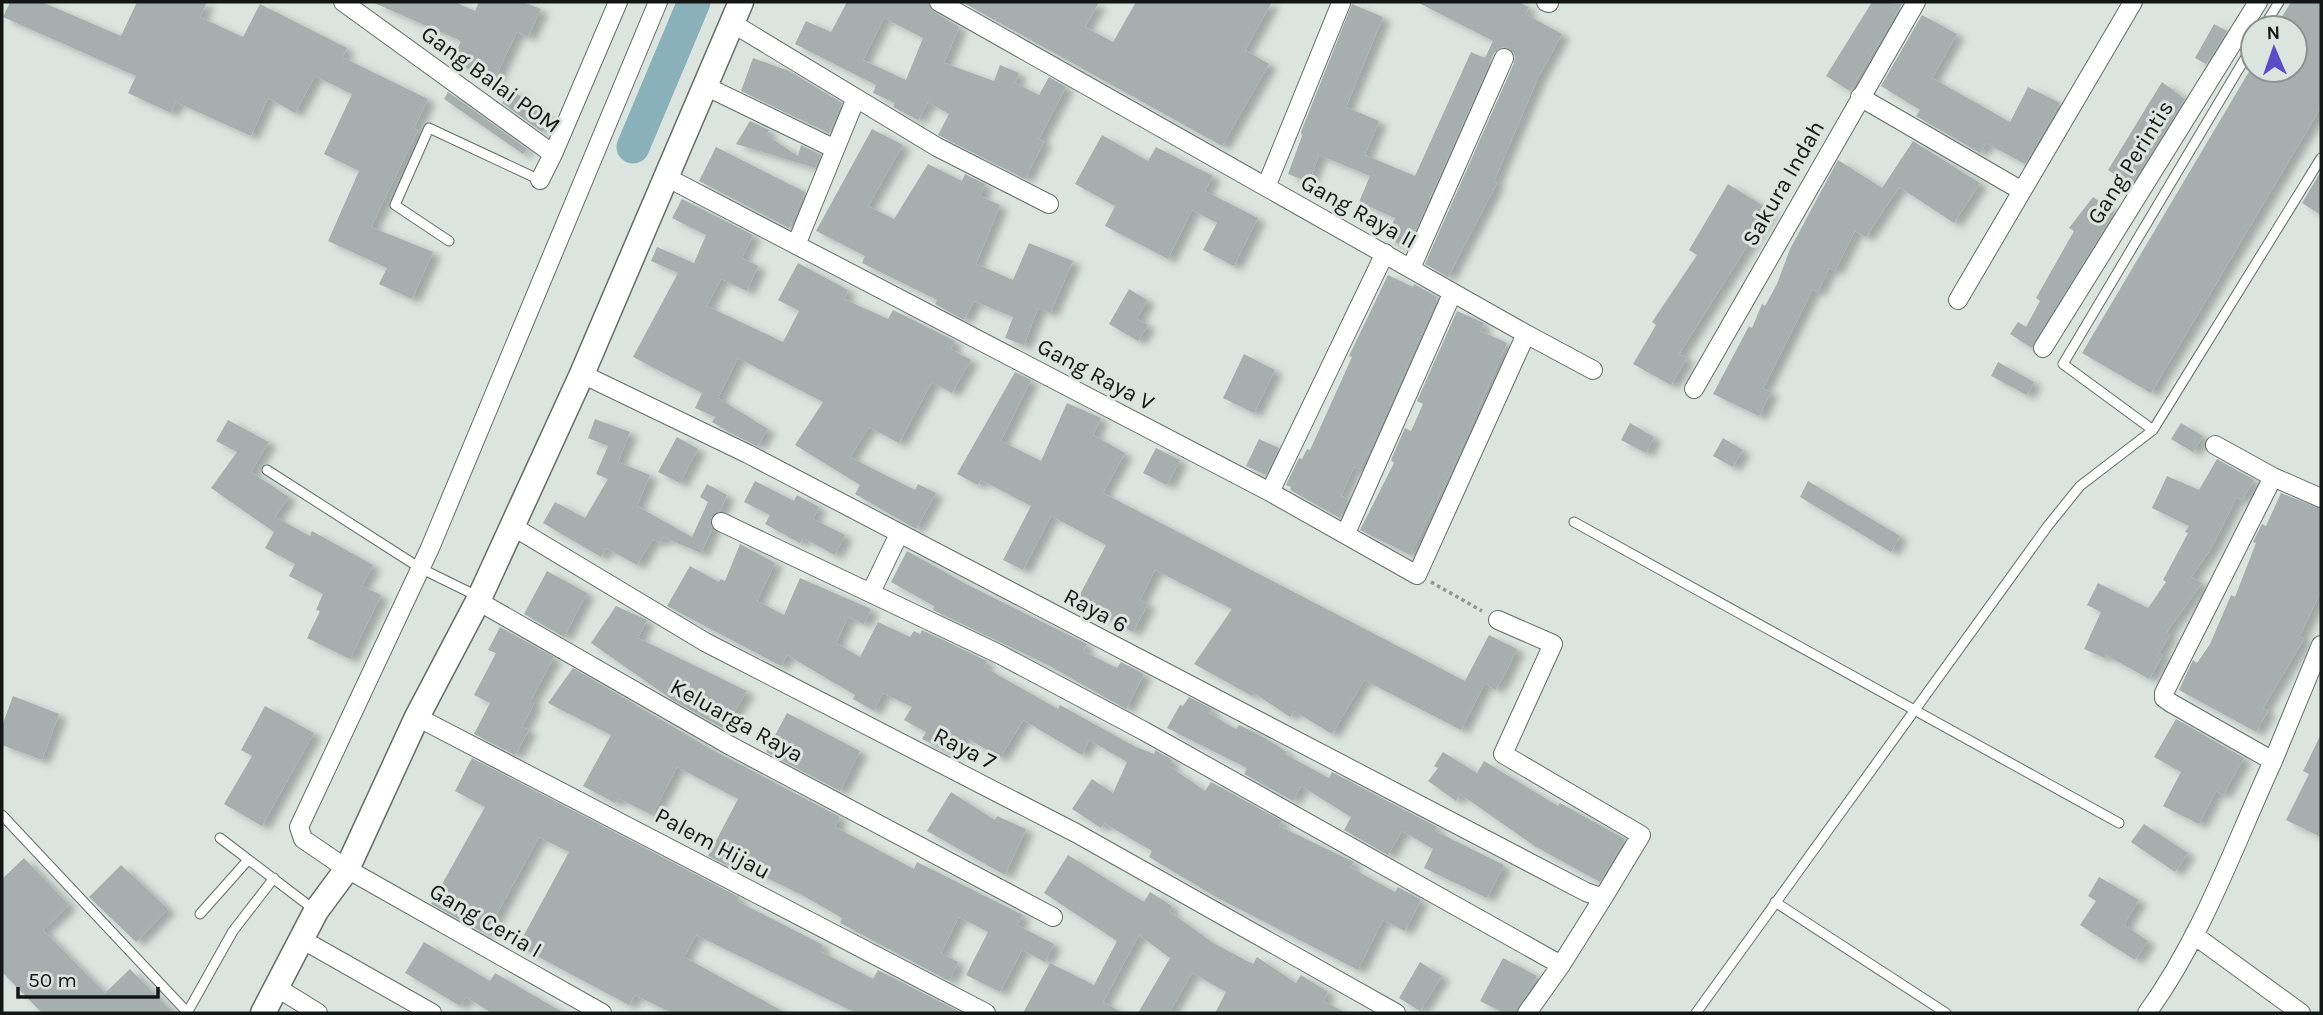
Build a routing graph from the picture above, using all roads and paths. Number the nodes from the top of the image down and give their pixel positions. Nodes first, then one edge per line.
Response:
1 (343, 2) edge
2 (618, 2) edge
3 (658, 2) edge
4 (939, 2) edge
5 (1916, 2) edge
6 (2133, 2) edge
7 (2258, 2) edge
8 (1340, 3) edge
9 (736, 13) edge
10 (1504, 58) dead end
11 (2239, 69) edge
12 (705, 86) junction
13 (1860, 97) junction
14 (856, 98) junction
15 (835, 149) junction
16 (553, 154) junction
17 (2321, 158) edge
18 (668, 178) junction
19 (540, 180) joint
20 (1266, 187) junction
21 (2022, 191) junction
22 (1049, 204) dead end
23 (449, 241) dead end
24 (796, 245) junction
25 (1385, 253) junction
26 (1411, 268) junction
27 (1452, 294) junction
28 (1958, 300) dead end
29 (1526, 334) junction
30 (2043, 348) dead end
31 (1593, 370) dead end
32 (582, 374) junction
33 (1694, 389) dead end
34 (2153, 430) junction
35 (2216, 445) dead end
36 (267, 470) dead end
37 (2273, 477) junction
38 (1270, 492) junction
39 (2321, 498) edge
40 (721, 522) dead end
41 (1574, 522) dead end
42 (512, 526) junction
43 (1346, 533) junction
44 (899, 534) junction
45 (426, 571) junction
46 (1417, 575) junction
47 (871, 592) junction
48 (475, 597) junction
49 (1498, 620) joint
50 (2321, 645) edge
51 (1913, 710) junction
52 (418, 717) junction
53 (2273, 761) junction
54 (2, 815) edge
55 (2119, 823) dead end
56 (220, 838) dead end
57 (248, 860) junction
58 (347, 869) junction
59 (274, 878) junction
60 (1595, 895) junction
61 (1775, 902) junction
62 (316, 911) junction
63 (200, 914) dead end
64 (1053, 917) dead end
65 (2194, 935) junction
66 (303, 940) junction
67 (1561, 965) junction
68 (276, 987) junction
69 (187, 1013) edge
70 (263, 1013) edge
71 (318, 1013) edge
72 (432, 1013) edge
73 (601, 1013) edge
74 (986, 1013) edge
75 (1396, 1013) edge
76 (1527, 1013) edge
77 (1696, 1013) edge
78 (1946, 1013) edge
79 (2147, 1013) edge
80 (2301, 1013) edge

1 - 16 street, Gang Balai POM
2 - 16 street
3 - 45 street, Gang Ceria I
4 - 20 street, Gang Raya II
5 - 13 street, Sakura Indah
6 - 21 street
7 - 30 street, Gang Perintis
8 - 20 street
9 - 12 street
9 - 14 street
10 - 26 street
11 - 34 lane
12 - 15 street
12 - 18 street
13 - 21 street
13 - 33 street, Sakura Indah
14 - 15 street
14 - 22 street
15 - 24 street
16 - 19 street, Gang Balai POM
17 - 34 lane
18 - 24 street, Gang Raya V
18 - 32 street
19 - 23 lane
20 - 25 street, Gang Raya II
21 - 28 street
24 - 38 street, Gang Raya V
25 - 26 street, Gang Raya II
25 - 38 street
26 - 27 street, Gang Raya II
27 - 29 street, Gang Raya II
27 - 43 street
29 - 31 street, Gang Raya II
29 - 46 street
32 - 42 street
32 - 44 street, Raya 6
34 - 51 lane
35 - 37 street
36 - 45 lane
37 - 39 street
37 - 53 street
38 - 43 street, Gang Raya V
40 - 47 street
41 - 51 lane
42 - 48 street
42 - 75 street, Raya 7
43 - 46 street, Gang Raya V
44 - 47 street
44 - 60 street, Raya 6
45 - 48 lane
45 - 58 street, Gang Ceria I
46 - 49 path
47 - 67 street
48 - 52 street
48 - 64 street, Keluarga Raya
49 - 60 street
50 - 53 street
51 - 55 lane
51 - 61 lane
52 - 58 street
52 - 74 street, Palem Hijau
53 - 65 street
54 - 69 lane
56 - 57 lane
57 - 59 lane
57 - 63 lane
58 - 62 street
58 - 73 street, Gang Ceria I
59 - 62 lane
59 - 69 lane
60 - 67 street
61 - 77 lane
61 - 78 lane
62 - 66 street
65 - 79 street
65 - 80 street
66 - 68 street
66 - 72 street
67 - 76 street
68 - 70 street
68 - 71 street

